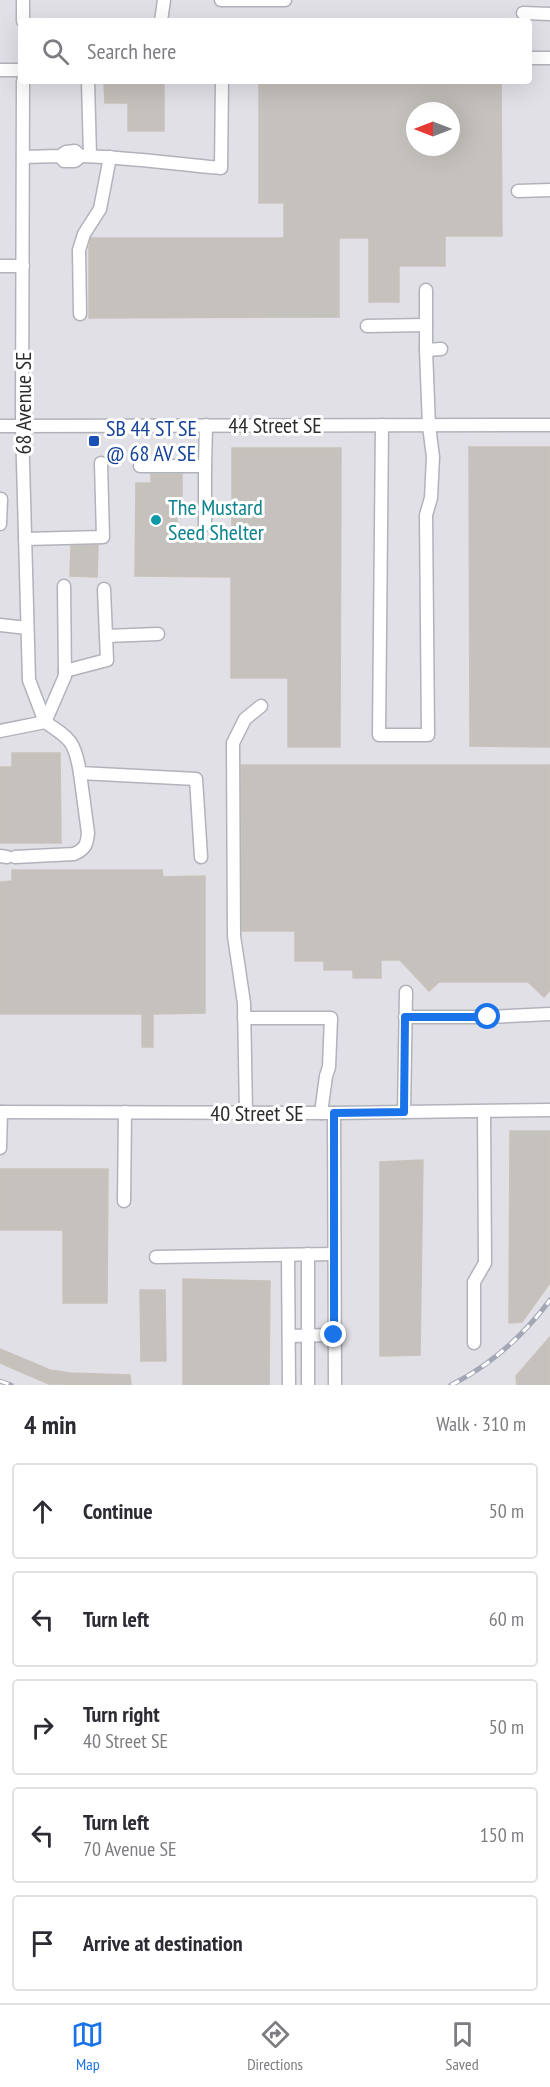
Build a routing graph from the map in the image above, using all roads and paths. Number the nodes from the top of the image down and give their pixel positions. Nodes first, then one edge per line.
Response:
1 (23, 0) edge
2 (165, 0) edge
3 (221, 0) edge
4 (285, 0) edge
5 (523, 13) dead end
6 (550, 14) edge
7 (23, 18) edge
8 (162, 18) edge
9 (532, 58) edge
10 (550, 58) edge
11 (0, 70) edge
12 (18, 70) edge
13 (23, 84) edge
14 (88, 84) edge
15 (222, 84) edge
16 (86, 156) junction
17 (110, 157) junction
18 (23, 158) junction
19 (550, 190) edge
20 (518, 191) dead end
21 (0, 266) edge
22 (23, 266) junction
23 (426, 290) dead end
24 (80, 314) dead end
25 (426, 325) junction
26 (367, 326) dead end
27 (441, 349) dead end
28 (426, 350) junction
29 (206, 425) junction
30 (382, 425) junction
31 (550, 425) edge
32 (0, 426) edge
33 (22, 426) junction
34 (429, 426) junction
35 (101, 463) dead end
36 (140, 466) dead end
37 (205, 466) junction
38 (1, 499) edge
39 (0, 524) edge
40 (205, 525) dead end
41 (25, 539) junction
42 (64, 586) dead end
43 (104, 589) dead end
44 (0, 625) edge
45 (27, 628) junction
46 (158, 634) dead end
47 (106, 636) junction
48 (65, 671) junction
49 (261, 706) dead end
50 (45, 722) junction
51 (0, 731) edge
52 (80, 773) junction
53 (7, 857) edge
54 (201, 857) dead end
55 (406, 992) dead end
56 (550, 1014) edge
57 (405, 1017) junction
58 (244, 1018) junction
59 (550, 1110) edge
60 (484, 1111) junction
61 (0, 1112) edge
62 (125, 1112) junction
63 (404, 1112) junction
64 (246, 1113) junction
65 (321, 1113) junction
66 (334, 1113) junction
67 (0, 1148) edge
68 (124, 1201) dead end
69 (308, 1254) junction
70 (334, 1254) junction
71 (288, 1255) junction
72 (156, 1257) dead end
73 (334, 1335) junction
74 (289, 1336) junction
75 (308, 1336) junction
76 (474, 1344) dead end
77 (289, 1385) edge
78 (308, 1385) edge
79 (334, 1385) edge

1 - 7 street
2 - 8 street
3 - 4 street
5 - 6 street
9 - 10 street
11 - 12 street
13 - 18 street, 68 Avenue SE
14 - 16 street
15 - 17 street
16 - 17 street
16 - 18 street
17 - 24 street
18 - 22 street, 68 Avenue SE
19 - 20 street
21 - 22 street
22 - 33 street, 68 Avenue SE
23 - 25 street
25 - 26 street
25 - 28 street
27 - 28 street
28 - 34 street
29 - 30 street, 44 Street SE
29 - 33 street, 44 Street SE
29 - 37 street
30 - 34 street, 44 Street SE
30 - 34 street
31 - 34 street, 44 Street SE
32 - 33 street, 44 Street SE
33 - 41 street, 68 Avenue SE
35 - 41 street
36 - 37 street
37 - 40 street
38 - 39 street
41 - 45 street, 68 Avenue SE
42 - 48 street
43 - 47 street
44 - 45 street
45 - 50 street, 68 Avenue SE
46 - 47 street
47 - 48 street
48 - 50 street
49 - 58 street
50 - 51 street
50 - 52 street
52 - 53 street
52 - 54 street
55 - 57 street
56 - 57 street
57 - 63 street
58 - 64 street
58 - 65 street
59 - 60 street, 40 Street SE
60 - 63 street, 40 Street SE
60 - 76 street
61 - 62 street, 40 Street SE
61 - 67 street
62 - 64 street, 40 Street SE
62 - 68 street
63 - 66 street, 40 Street SE
64 - 65 street, 40 Street SE
65 - 66 street, 40 Street SE
66 - 70 street
69 - 70 street
69 - 71 street
69 - 75 street
70 - 73 street
71 - 72 street
71 - 74 street
73 - 75 street
73 - 79 street
74 - 75 street
74 - 77 street
75 - 78 street

